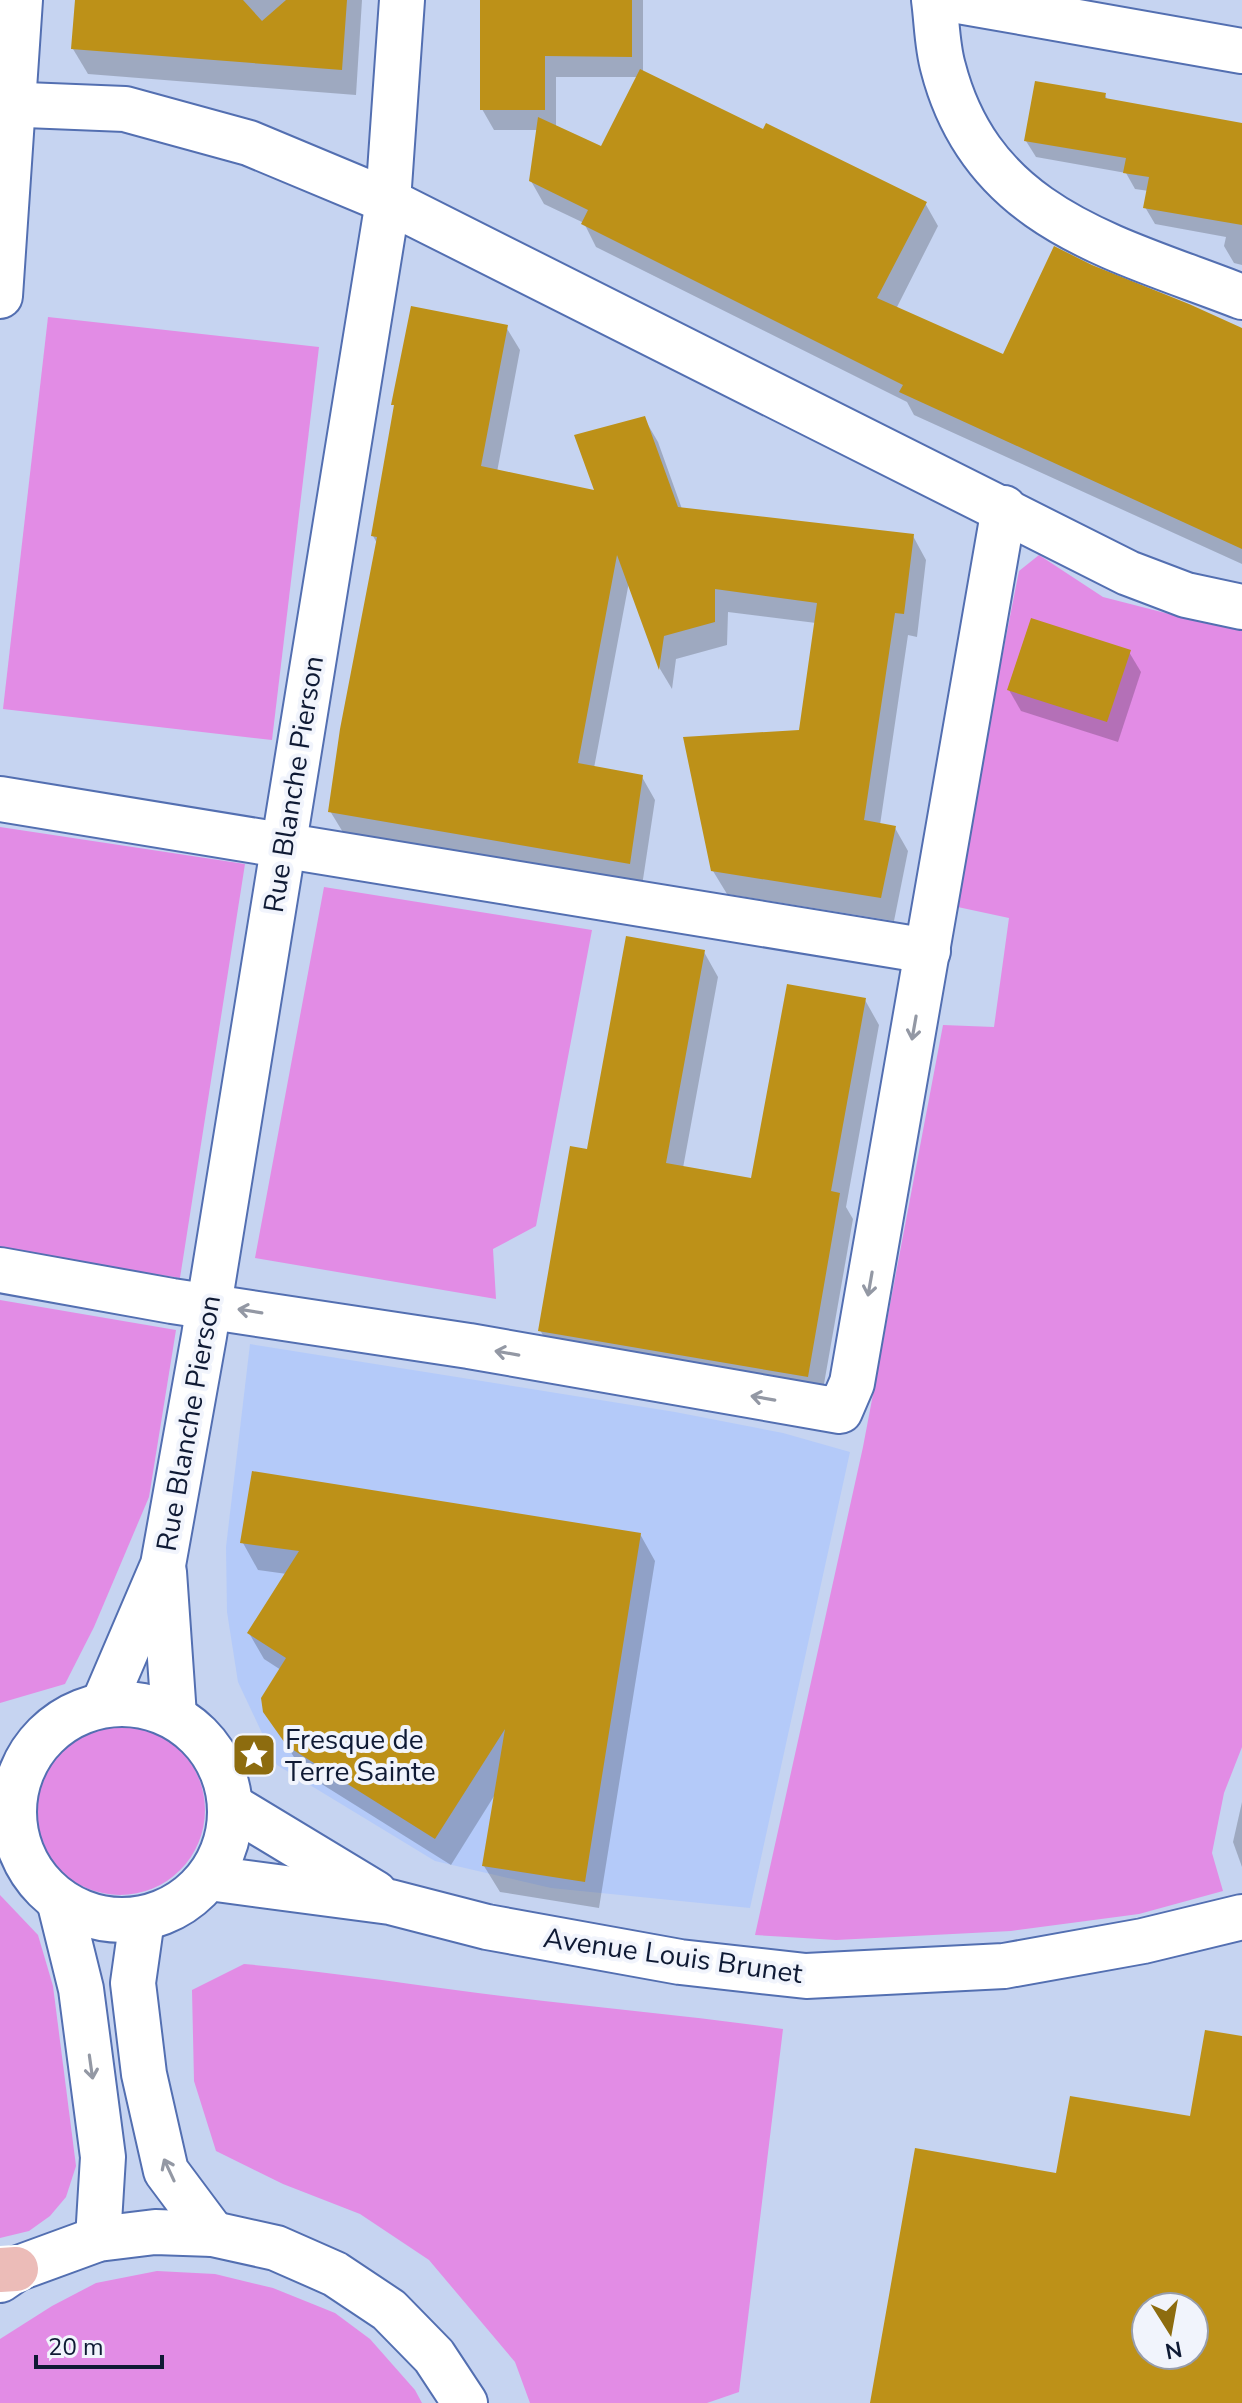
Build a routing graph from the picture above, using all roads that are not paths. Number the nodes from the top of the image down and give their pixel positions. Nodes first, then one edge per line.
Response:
1 (20, 0) edge
2 (402, 0) edge
3 (934, 0) edge
4 (953, 0) edge
5 (1242, 51) edge
6 (6, 105) edge
7 (388, 201) junction
8 (0, 296) edge
9 (1242, 297) edge
10 (1004, 508) junction
11 (1242, 607) edge
12 (0, 799) edge
13 (283, 844) junction
14 (928, 951) junction
15 (0, 1270) edge
16 (209, 1305) junction
17 (163, 1565) junction
18 (103, 1705) junction
19 (174, 1716) junction
20 (17, 1745) edge
21 (231, 1806) junction
22 (7, 1826) edge
23 (209, 1878) junction
24 (59, 1900) junction
25 (390, 1902) junction
26 (1242, 1917) edge
27 (142, 1919) junction
28 (213, 2234) junction
29 (98, 2239) junction
30 (5, 2273) edge
31 (465, 2403) edge

1 - 6 street
2 - 7 street, Rue Blanche Pierson
3 - 9 street
4 - 5 street
6 - 7 street
6 - 8 street
7 - 10 street
7 - 13 street, Rue Blanche Pierson
10 - 11 street
10 - 14 street
12 - 13 street
13 - 14 street
13 - 16 street, Rue Blanche Pierson
14 -> 16 street
15 - 16 street
16 - 17 street, Rue Blanche Pierson
17 - 18 street, Rue Blanche Pierson
17 - 19 street, Rue Blanche Pierson
18 - 19 street
18 - 20 street
19 - 21 street
20 - 22 street
21 - 23 street
21 - 25 street, Avenue Louis Brunet
22 - 24 street
23 - 25 street, Avenue Louis Brunet
23 - 27 street
24 - 27 street
24 -> 29 street
25 - 26 street, Avenue Louis Brunet
28 -> 27 street
28 - 29 street
28 - 31 street
29 - 30 street

